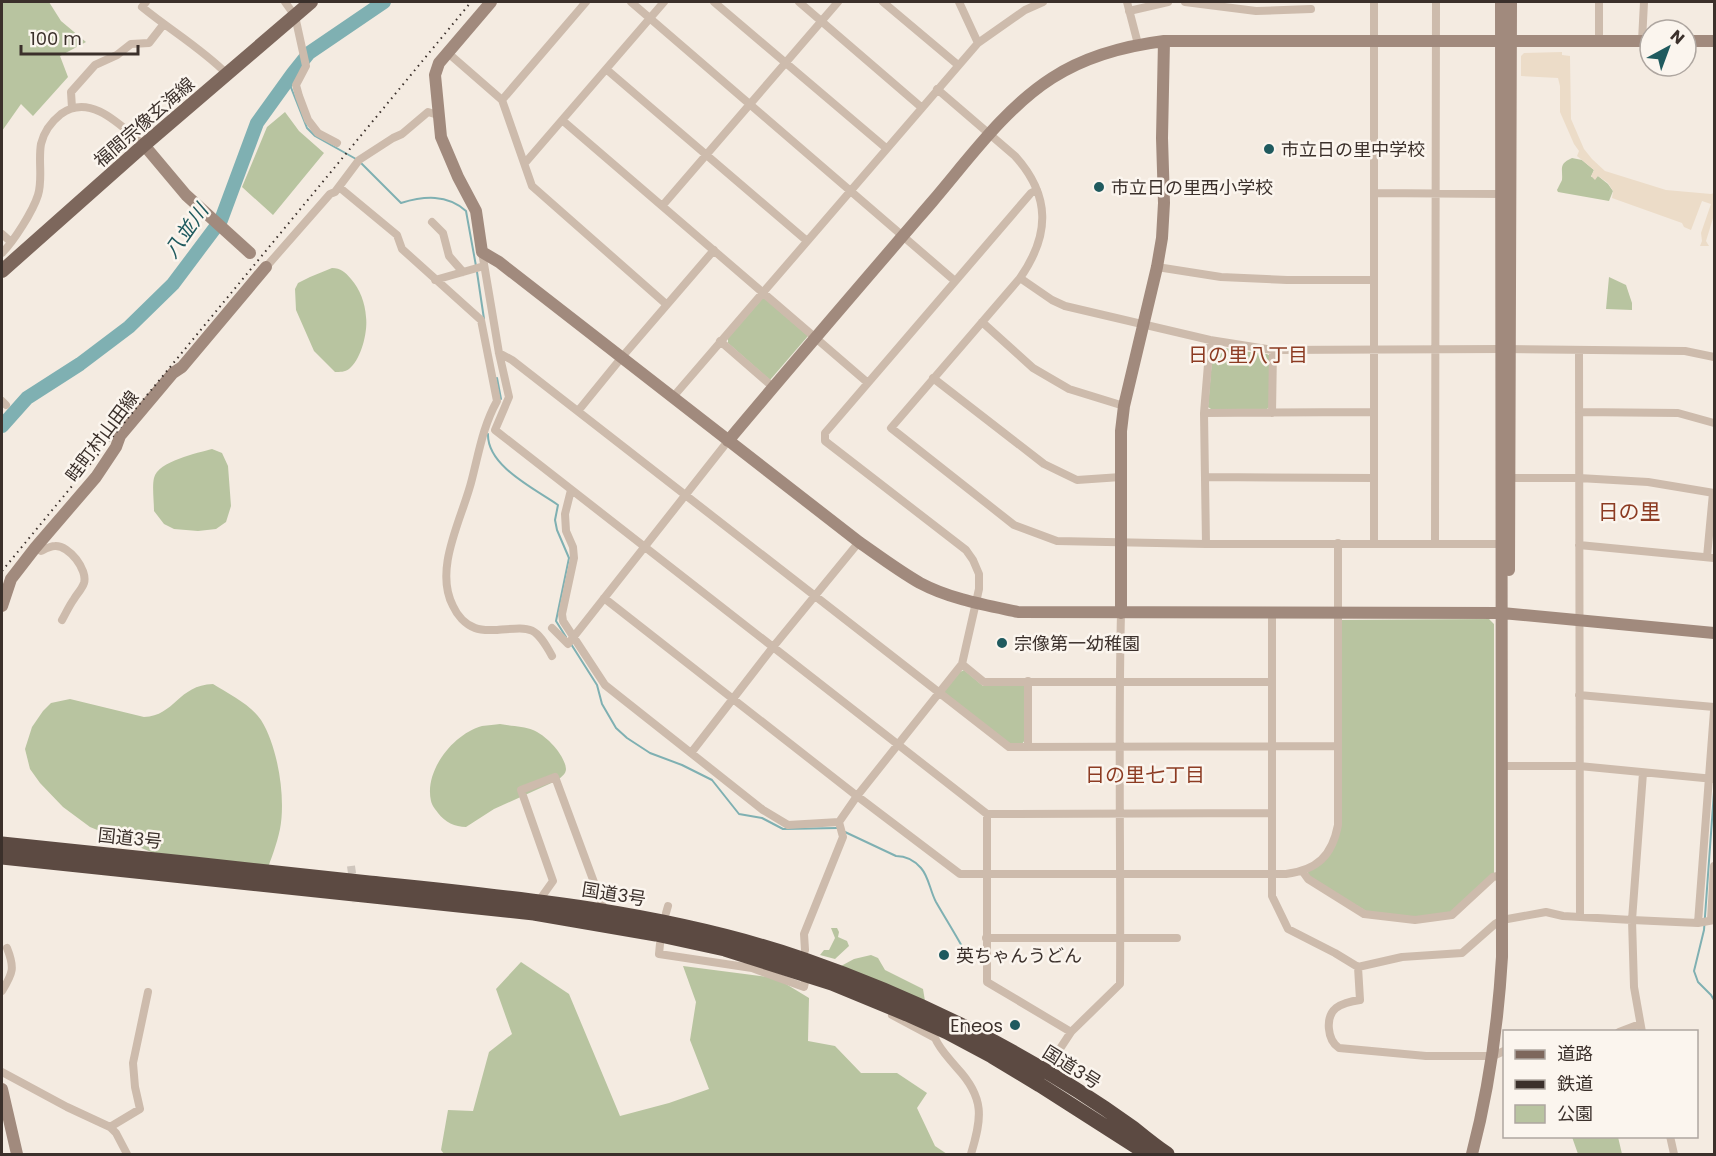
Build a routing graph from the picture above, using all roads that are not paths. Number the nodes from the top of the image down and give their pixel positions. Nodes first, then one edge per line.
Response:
1 (146, 2) edge
2 (285, 2) edge
3 (311, 2) edge
4 (491, 2) edge
5 (586, 2) edge
6 (631, 2) edge
7 (664, 2) edge
8 (714, 2) edge
9 (799, 2) edge
10 (838, 2) edge
11 (883, 2) edge
12 (959, 2) edge
13 (1021, 2) edge
14 (1043, 2) edge
15 (1127, 2) edge
16 (1168, 2) edge
17 (1185, 2) edge
18 (1269, 2) edge
19 (1374, 2) edge
20 (1436, 2) edge
21 (1501, 2) edge
22 (1511, 2) edge
23 (1599, 2) edge
24 (1644, 2) edge
25 (1311, 9) dead end
26 (1025, 10) junction
27 (1129, 11) junction
28 (1263, 11) junction
29 (295, 16) junction
30 (650, 18) junction
31 (1645, 18) edge
32 (822, 21) junction
33 (164, 25) junction
34 (1164, 41) junction
35 (1374, 41) junction
36 (1436, 41) junction
37 (1506, 41) junction
38 (1599, 41) junction
39 (1638, 41) edge
40 (1698, 41) edge
41 (1714, 41) edge
42 (978, 43) junction
43 (1138, 44) junction
44 (447, 53) junction
45 (786, 63) junction
46 (958, 65) junction
47 (606, 69) junction
48 (228, 74) junction
49 (937, 89) junction
50 (502, 100) junction
51 (750, 104) junction
52 (921, 107) junction
53 (72, 108) junction
54 (438, 115) junction
55 (562, 120) junction
56 (990, 135) junction
57 (337, 143) dead end
58 (144, 145) junction
59 (886, 148) junction
60 (706, 155) junction
61 (525, 163) junction
62 (339, 187) junction
63 (1037, 190) junction
64 (850, 191) junction
65 (1374, 193) junction
66 (1435, 193) junction
67 (1501, 194) junction
68 (663, 205) junction
69 (432, 222) dead end
70 (2, 234) edge
71 (903, 236) junction
72 (807, 241) junction
73 (11, 242) junction
74 (714, 250) junction
75 (482, 252) junction
76 (250, 253) dead end
77 (6, 255) edge
78 (484, 266) junction
79 (266, 267) joint
80 (1157, 267) junction
81 (2, 271) edge
82 (463, 272) junction
83 (1020, 278) junction
84 (435, 280) junction
85 (1374, 280) junction
86 (955, 281) junction
87 (763, 293) junction
88 (666, 304) junction
89 (982, 322) junction
90 (1143, 324) junction
91 (816, 338) junction
92 (1210, 340) junction
93 (720, 342) junction
94 (1506, 349) junction
95 (1273, 350) junction
96 (1375, 350) junction
97 (1435, 350) junction
98 (1579, 350) junction
99 (499, 353) junction
100 (622, 357) junction
101 (1714, 357) edge
102 (933, 378) junction
103 (868, 383) junction
104 (773, 387) junction
105 (673, 398) junction
106 (1124, 406) junction
107 (578, 411) junction
108 (1374, 412) junction
109 (1579, 412) junction
110 (1204, 413) junction
111 (1272, 413) junction
112 (1714, 423) edge
113 (486, 424) junction
114 (496, 426) junction
115 (728, 441) junction
116 (1121, 477) junction
117 (1205, 477) junction
118 (1374, 478) junction
119 (1505, 478) junction
120 (1579, 478) junction
121 (571, 490) junction
122 (1714, 493) edge
123 (686, 495) junction
124 (859, 542) junction
125 (1121, 543) junction
126 (1338, 543) junction
127 (1374, 543) junction
128 (1435, 543) junction
129 (1206, 544) junction
130 (1501, 544) junction
131 (1579, 545) junction
132 (644, 546) junction
133 (35, 548) junction
134 (1711, 558) edge
135 (814, 596) junction
136 (604, 598) junction
137 (977, 603) junction
138 (2, 606) edge
139 (1272, 612) junction
140 (1121, 613) junction
141 (1338, 613) junction
142 (1505, 613) junction
143 (62, 620) dead end
144 (1579, 620) junction
145 (552, 628) dead end
146 (1714, 633) edge
147 (574, 637) junction
148 (773, 647) junction
149 (552, 656) dead end
150 (962, 664) junction
151 (1028, 681) junction
152 (1119, 681) junction
153 (1272, 682) junction
154 (938, 692) junction
155 (1579, 695) junction
156 (733, 699) junction
157 (1714, 709) edge
158 (898, 744) junction
159 (1338, 746) junction
160 (1028, 747) junction
161 (1121, 747) junction
162 (1273, 747) junction
163 (691, 753) junction
164 (1505, 766) junction
165 (1579, 766) junction
166 (1643, 773) junction
167 (1712, 778) edge
168 (857, 796) junction
169 (1120, 813) junction
170 (1272, 813) junction
171 (987, 814) junction
172 (839, 822) junction
173 (2, 844) edge
174 (2, 857) edge
175 (1714, 866) edge
176 (1304, 872) junction
177 (986, 873) junction
178 (1120, 873) junction
179 (1273, 874) junction
180 (1502, 874) junction
181 (537, 902) junction
182 (605, 912) junction
183 (1580, 916) junction
184 (1506, 920) junction
185 (1632, 920) junction
186 (1713, 920) edge
187 (1698, 922) junction
188 (986, 938) junction
189 (1120, 938) junction
190 (1177, 938) dead end
191 (660, 944) dead end
192 (7, 948) dead end
193 (805, 950) dead end
194 (1358, 967) junction
195 (805, 982) dead end
196 (832, 983) junction
197 (2, 991) edge
198 (147, 992) dead end
199 (1641, 1028) edge
200 (1071, 1032) junction
201 (1499, 1053) edge
202 (2, 1072) edge
203 (1042, 1078) junction
204 (2, 1089) edge
205 (110, 1126) junction
206 (1670, 1138) edge
207 (1161, 1154) edge
208 (17, 1155) edge
209 (127, 1155) edge
210 (971, 1155) edge
211 (1472, 1155) edge
212 (1479, 1155) edge
213 (1674, 1155) edge

1 - 33 street
2 - 29 street
3 - 29 main road, 福間宗像玄海線
4 - 44 street
5 - 50 street
6 - 30 street
7 - 30 street
8 - 45 street
9 - 32 street
10 - 32 street
11 - 46 street
12 - 42 street
13 - 26 street
14 - 26 street
15 - 27 street
16 - 27 street
17 - 28 street
18 - 28 street
19 - 35 street
20 - 36 street
21 - 37 street
22 - 37 street
23 - 38 street
24 - 31 street
25 - 28 street
26 - 42 street
27 - 43 street
29 - 48 main road, 福間宗像玄海線
29 - 57 street
30 - 47 street
30 - 51 street
32 - 45 street
32 - 52 street
33 - 48 street
33 - 53 street
34 - 35 street
34 - 43 street
34 - 80 street
35 - 36 street
35 - 65 street
36 - 37 street
36 - 66 street
37 - 38 street
37 - 67 street
37 - 94 street
38 - 39 street
40 - 41 street
42 - 46 street
43 - 56 street
44 - 50 street
44 - 54 street
45 - 51 street
45 - 59 street
46 - 49 street
47 - 55 street
47 - 60 street
48 - 58 main road, 福間宗像玄海線
49 - 52 street
49 - 56 street
50 - 61 street
51 - 60 street
51 - 64 street
52 - 59 street
53 - 58 street
53 - 73 street
54 - 62 street
54 - 75 street
55 - 61 street
55 - 68 street
56 - 63 street
56 - 71 street
58 - 76 street
58 - 77 main road, 福間宗像玄海線
59 - 64 street
60 - 68 street
60 - 72 street
61 - 88 street
62 - 79 street
62 - 84 street
63 - 83 street
63 - 86 street
64 - 71 street
64 - 72 street
65 - 66 street
65 - 85 street
66 - 67 street
66 - 97 street
67 - 94 street
68 - 74 street
69 - 82 street
70 - 73 street
71 - 86 street
71 - 91 street
72 - 87 street
73 - 77 street
74 - 87 street
74 - 88 street
75 - 78 street
75 - 100 street
77 - 81 main road, 福間宗像玄海線
78 - 82 street
78 - 99 street
79 - 133 street, 畦町村山田線
80 - 85 street
80 - 90 street
82 - 84 street
83 - 89 street
83 - 90 street
84 - 113 street
85 - 96 street
86 - 103 street
87 - 91 street
87 - 93 street
88 - 100 street
89 - 102 street
89 - 106 street
90 - 92 street
90 - 106 street
91 - 103 street
91 - 104 street
92 - 95 street
92 - 110 street
93 - 104 street
93 - 105 street
94 - 97 street
94 - 98 street
94 - 119 street
95 - 96 street
95 - 111 street
96 - 97 street
96 - 108 street
97 - 128 street
98 - 101 street
98 - 109 street
99 - 107 street
99 - 114 street
100 - 105 street
100 - 107 street
102 - 116 street
102 - 125 street
103 - 137 street
104 - 115 street
105 - 115 street
106 - 116 street
107 - 123 street
108 - 111 street
108 - 118 street
109 - 112 street
109 - 120 street
110 - 111 street
110 - 117 street
113 - 114 street
113 - 149 street
114 - 121 street
115 - 123 street
115 - 124 street
116 - 125 street
117 - 118 street
117 - 129 street
118 - 127 street
119 - 120 street
119 - 130 street
119 - 142 street
120 - 122 street
120 - 131 street
121 - 132 street
121 - 147 street
122 - 134 street
123 - 132 street
123 - 135 street
124 - 135 street
124 - 137 street
125 - 129 street
125 - 140 street
126 - 127 street
126 - 129 street
126 - 141 street
127 - 128 street
128 - 130 street
130 - 142 street
131 - 134 street
131 - 144 street
132 - 136 street
132 - 148 street
133 - 138 street, 畦町村山田線
133 - 143 street
135 - 148 street
135 - 154 street
136 - 147 street
136 - 156 street
137 - 140 street
137 - 150 street
139 - 140 street
139 - 141 street
139 - 153 street
140 - 152 street
141 - 142 street
141 - 159 street
142 - 144 street
142 - 164 street
144 - 146 street
144 - 155 street
145 - 147 street
147 - 163 street
148 - 156 street
148 - 158 street
150 - 151 street
150 - 154 street
151 - 152 street
151 - 160 street
152 - 153 street
152 - 161 street
153 - 162 street
154 - 158 street
154 - 160 street
155 - 157 street
155 - 165 street
156 - 163 street
156 - 168 street
157 - 167 street
158 - 168 street
158 - 171 street
159 - 162 street
159 - 176 street
160 - 161 street
161 - 162 street
161 - 169 street
162 - 170 street
163 - 172 street
164 - 165 street
164 - 180 street
164 - 184 street
165 - 166 street
165 - 183 street
166 - 167 street
166 - 185 street
167 - 187 street
168 - 172 street
168 - 177 street
169 - 170 street
169 - 171 street
169 - 178 street
170 - 179 street
171 - 177 street
172 - 193 street
173 - 181 highway, 国道3号
174 - 196 highway, 国道3号
175 - 186 street
176 - 179 street
176 - 180 street
177 - 178 street
177 - 188 street
178 - 179 street
178 - 189 street
179 - 194 street
180 - 184 street
181 - 182 highway, 国道3号
181 - 182 street
182 - 203 highway, 国道3号
183 - 184 street
183 - 185 street
184 - 194 street
184 - 201 street
185 - 187 street
185 - 199 street
186 - 187 street
188 - 189 street
188 - 200 street
189 - 190 street
189 - 200 street
191 - 195 street
192 - 197 street
194 - 201 street
196 - 203 highway, 国道3号
196 - 210 street
198 - 205 street
200 - 203 street
201 - 211 street
201 - 212 street
202 - 205 street
203 - 207 highway, 国道3号
204 - 208 street
205 - 209 street
206 - 213 street

